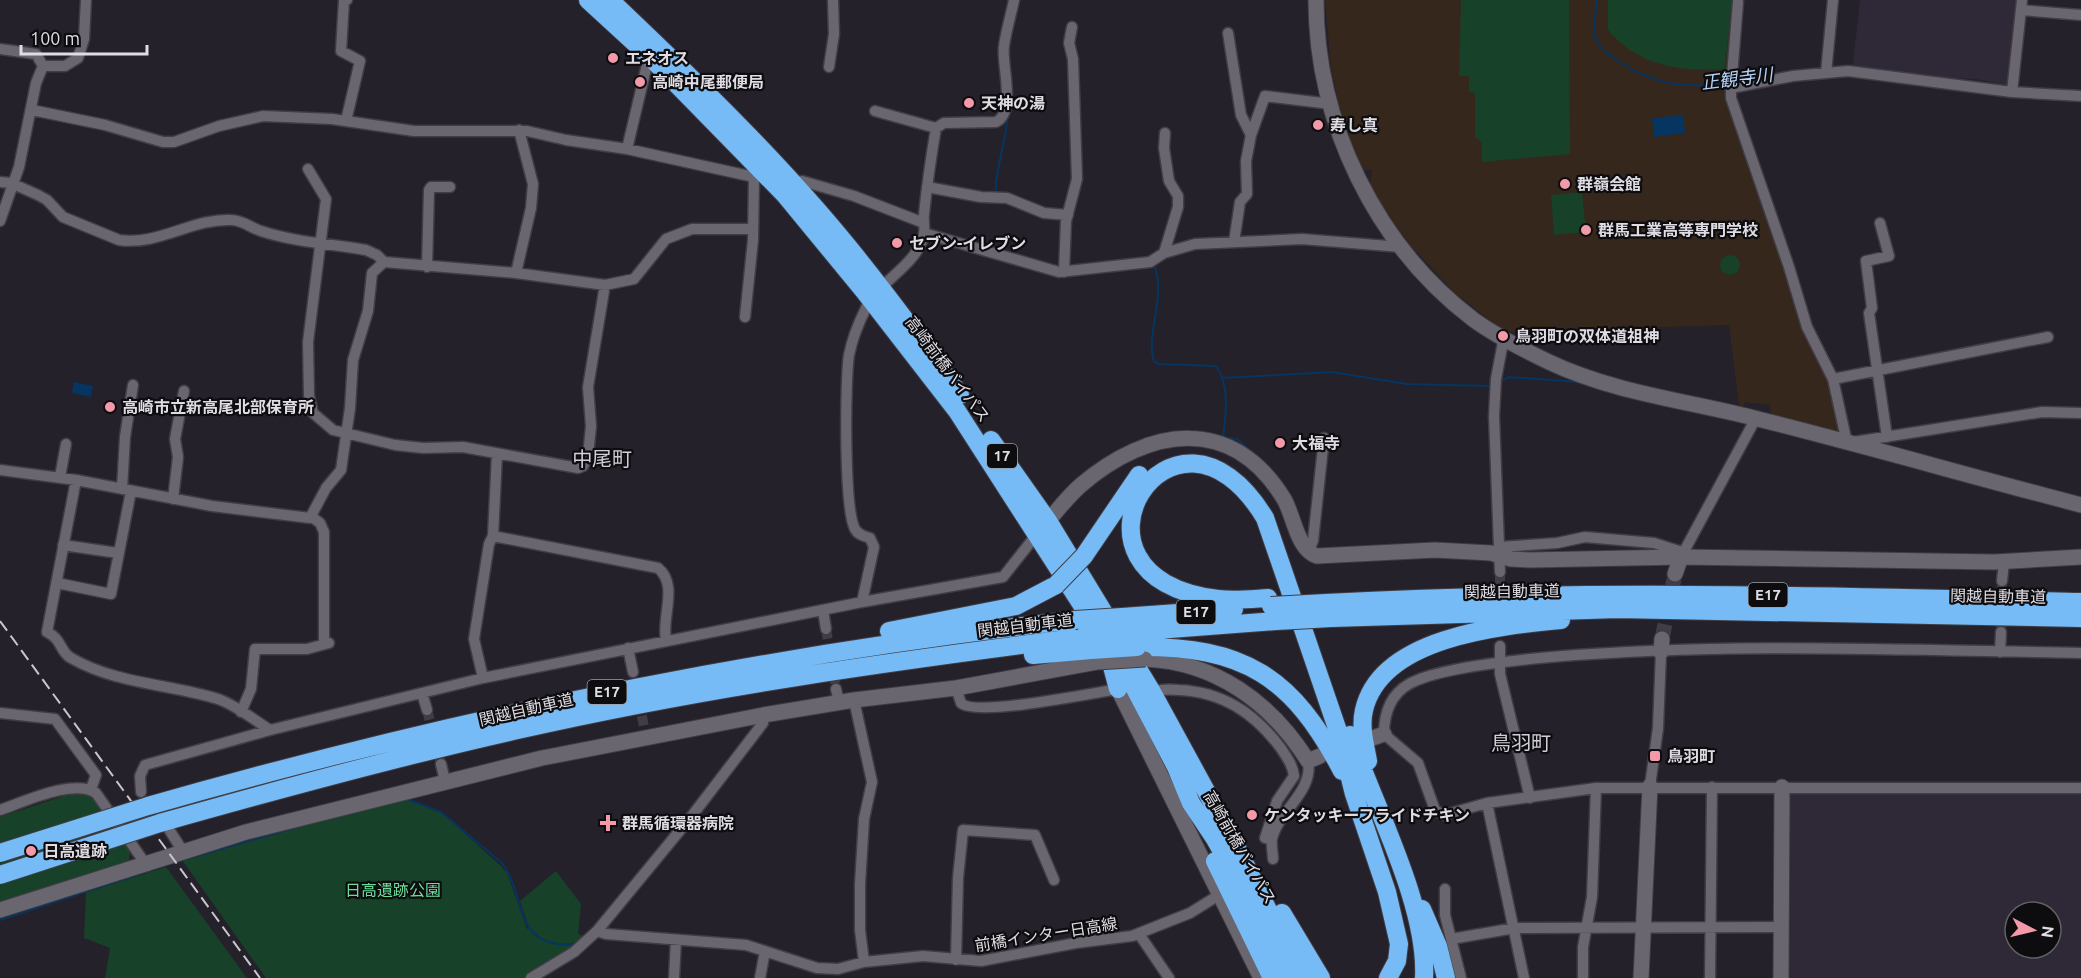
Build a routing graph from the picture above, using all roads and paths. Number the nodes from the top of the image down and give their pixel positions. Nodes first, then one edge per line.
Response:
1 (86, 0) edge
2 (347, 0) edge
3 (588, 0) edge
4 (610, 0) edge
5 (833, 0) edge
6 (1014, 0) edge
7 (1316, 0) edge
8 (1833, 0) edge
9 (1738, 2) dead end
10 (2021, 5) edge
11 (2081, 15) edge
12 (1072, 27) dead end
13 (1228, 33) dead end
14 (0, 49) edge
15 (649, 56) junction
16 (42, 66) junction
17 (829, 67) dead end
18 (1826, 72) junction
19 (1731, 88) junction
20 (2012, 92) junction
21 (2081, 96) edge
22 (1331, 104) junction
23 (32, 110) junction
24 (875, 111) dead end
25 (346, 121) junction
26 (936, 128) junction
27 (519, 130) junction
28 (1165, 133) dead end
29 (1251, 135) junction
30 (627, 149) junction
31 (308, 169) dead end
32 (758, 174) junction
33 (5, 182) edge
34 (450, 187) dead end
35 (795, 187) junction
36 (927, 187) junction
37 (1068, 215) junction
38 (0, 221) edge
39 (1880, 223) dead end
40 (924, 228) junction
41 (752, 229) junction
42 (1234, 242) junction
43 (322, 243) junction
44 (1401, 247) junction
45 (1164, 253) junction
46 (384, 262) junction
47 (427, 267) junction
48 (1064, 272) junction
49 (516, 273) junction
50 (604, 285) junction
51 (875, 294) junction
52 (745, 317) dead end
53 (1504, 337) junction
54 (2048, 337) dead end
55 (1877, 370) junction
56 (1833, 379) junction
57 (133, 386) dead end
58 (184, 391) dead end
59 (2081, 413) edge
60 (1756, 418) junction
61 (345, 433) junction
62 (1887, 437) junction
63 (1324, 438) dead end
64 (1847, 443) junction
65 (66, 444) dead end
66 (497, 454) junction
67 (0, 470) edge
68 (60, 477) junction
69 (76, 480) junction
70 (126, 490) junction
71 (173, 499) junction
72 (2081, 505) edge
73 (312, 517) junction
74 (1043, 528) junction
75 (493, 536) junction
76 (63, 545) junction
77 (1308, 552) junction
78 (118, 553) junction
79 (1681, 555) junction
80 (2081, 557) edge
81 (1500, 558) junction
82 (2004, 562) junction
83 (1676, 574) tunnel mouth
84 (2002, 581) tunnel mouth
85 (57, 583) junction
86 (862, 602) junction
87 (2081, 602) edge
88 (1326, 605) junction
89 (1272, 608) junction
90 (823, 610) junction
91 (1782, 610) junction
92 (2081, 618) edge
93 (826, 629) tunnel mouth
94 (2001, 632) tunnel mouth
95 (1088, 638) junction
96 (1133, 639) junction
97 (666, 640) junction
98 (1661, 645) junction
99 (1500, 646) dead end
100 (628, 648) junction
101 (2000, 652) junction
102 (2081, 653) edge
103 (1499, 663) junction
104 (633, 672) dead end
105 (483, 678) junction
106 (676, 678) junction
107 (956, 688) junction
108 (1118, 689) junction
109 (422, 693) junction
110 (1152, 693) junction
111 (854, 700) junction
112 (427, 710) tunnel mouth
113 (241, 712) junction
114 (0, 713) edge
115 (763, 715) junction
116 (1263, 717) junction
117 (270, 730) junction
118 (1314, 759) joint
119 (441, 764) tunnel mouth
120 (445, 781) junction
121 (1650, 786) junction
122 (1712, 787) junction
123 (1782, 787) junction
124 (1596, 788) junction
125 (2081, 788) edge
126 (91, 789) junction
127 (1354, 794) junction
128 (1374, 795) junction
129 (1530, 798) junction
130 (145, 799) junction
131 (1191, 803) junction
132 (1487, 803) junction
133 (0, 810) edge
134 (165, 827) junction
135 (1272, 839) junction
136 (1236, 846) junction
137 (0, 853) edge
138 (184, 853) junction
139 (1273, 859) dead end
140 (147, 866) junction
141 (0, 875) edge
142 (1054, 880) dead end
143 (1406, 885) junction
144 (1444, 890) dead end
145 (1387, 892) junction
146 (1219, 895) junction
147 (0, 910) edge
148 (1586, 927) junction
149 (1643, 927) junction
150 (1710, 927) junction
151 (1781, 927) junction
152 (1515, 928) junction
153 (597, 931) junction
154 (1139, 934) junction
155 (1450, 939) junction
156 (676, 940) junction
157 (765, 951) junction
158 (956, 960) junction
159 (864, 962) junction
160 (531, 978) edge
161 (674, 978) edge
162 (760, 978) edge
163 (1169, 978) edge
164 (1261, 978) edge
165 (1272, 978) edge
166 (1286, 978) edge
167 (1302, 978) edge
168 (1321, 978) edge
169 (1388, 978) edge
170 (1412, 978) edge
171 (1424, 978) edge
172 (1446, 978) edge
173 (1461, 978) edge
174 (1524, 978) edge
175 (1583, 978) edge
176 (1641, 978) edge
177 (1710, 978) edge
178 (1780, 978) edge

1 - 16 street
2 - 25 street
3 - 15 highway, 高崎前橋バイパス / 17
4 - 35 highway, 高崎前橋バイパス / 17
5 - 17 street
6 - 26 street
7 - 22 street
8 - 18 street
9 - 19 street
10 - 11 street
10 - 20 street
12 - 37 street
13 - 29 street
14 - 16 street
15 - 30 street
15 - 32 highway, 高崎前橋バイパス / 17
16 - 23 street
18 - 19 street
18 - 20 street
19 - 56 street
20 - 21 street
22 - 29 street
22 - 44 street
23 - 25 street
23 - 33 street
24 - 26 street
25 - 27 street
26 - 36 street
27 - 30 street
27 - 49 street
28 - 45 street
29 - 42 street
30 - 32 street
31 - 43 street
32 - 41 street
32 - 51 highway, 高崎前橋バイパス / 17
33 - 38 street
33 - 43 street
34 - 47 street
35 - 40 street
35 - 51 highway, 高崎前橋バイパス / 17
36 - 37 street
36 - 40 street
37 - 48 street
39 - 55 street
40 - 48 street
40 - 51 street
41 - 50 street
41 - 52 street
42 - 44 street
42 - 45 street
43 - 46 street
43 - 61 street
44 - 53 street
45 - 48 street
46 - 47 street
46 - 61 street
47 - 49 street
49 - 50 street
50 - 66 street
51 - 74 highway, 高崎前橋バイパス / 17
51 - 86 street
53 - 60 street
53 - 81 street
54 - 55 street
55 - 56 street
55 - 62 street
56 - 64 street
57 - 70 street
58 - 71 street
59 - 62 street
60 - 64 street
60 - 79 street
61 - 66 street
61 - 73 street
62 - 64 street
63 - 77 street
64 - 72 street
65 - 68 street
66 - 75 street
67 - 68 street
68 - 69 street
69 - 70 street
69 - 76 street
70 - 71 street
70 - 78 street
71 - 73 street
73 - 113 street
74 - 77 street
74 - 86 street
74 - 95 highway, 高崎前橋バイパス / 17
74 - 110 highway, 高崎前橋バイパス / 17
75 - 97 street
75 - 105 street
76 - 78 street
76 - 85 street
77 - 81 street
78 - 85 street
79 - 81 street
79 - 81 street
79 - 82 street
79 - 83 street
80 - 82 street
82 - 84 street
85 - 113 street
86 - 90 street
87 - 88 highway, 関越自動車道 / E17
88 - 89 highway, 関越自動車道 / E17, bridge
88 - 91 highway, 関越自動車道 / E17
89 - 96 highway, 関越自動車道 / E17
89 - 127 highway
90 - 93 street
90 - 97 street
91 - 92 highway, 関越自動車道 / E17
91 - 128 highway
94 - 101 street
95 - 96 highway, bridge
95 - 96 highway, 関越自動車道, bridge
95 - 106 highway, 関越自動車道 / E17
95 - 107 street
95 - 108 highway
95 - 131 highway, 高崎前橋バイパス / 17
95 - 134 highway, 関越自動車道 / E17
96 - 116 street
96 - 127 highway
97 - 100 street
98 - 101 street
98 - 103 street
98 - 121 street
99 - 103 street
100 - 104 street
100 - 105 street
101 - 102 street
103 - 129 street
103 - 132 street
105 - 109 street
106 - 128 highway, bridge
106 - 130 highway, 関越自動車道 / E17
107 - 108 street
107 - 111 street
108 - 146 street
109 - 112 street
109 - 117 street
110 - 116 street
110 - 136 highway, 高崎前橋バイパス / 17
111 - 115 street
111 - 159 street
113 - 117 street
114 - 126 street
115 - 120 street
115 - 153 street
116 - 118 street
116 - 135 street
117 - 130 street
118 - 135 street
119 - 120 street
120 - 138 street
121 - 122 street
121 - 124 street
121 - 149 street
122 - 123 street
122 - 150 street
123 - 125 street
123 - 151 street
124 - 129 street
124 - 148 street
126 - 133 street
126 - 140 street
127 - 145 highway
128 - 143 highway
129 - 132 street
130 - 137 highway, 関越自動車道 / E17, bridge
131 - 165 highway
131 - 166 highway, 高崎前橋バイパス / 17
132 - 152 street
134 - 138 street
134 - 141 highway, 関越自動車道 / E17, bridge
135 - 139 street
136 - 167 highway, 高崎前橋バイパス / 17
136 - 168 highway
138 - 140 street
140 - 147 street
142 - 158 street
143 - 171 highway
143 - 172 highway
144 - 155 street
145 - 169 highway
145 - 170 highway
146 - 154 street, 前橋インター日高線
146 - 164 street
148 - 149 street
148 - 152 street
148 - 175 street
149 - 150 street
149 - 176 street
150 - 151 street
150 - 177 street
151 - 178 street
152 - 155 street
152 - 174 street
153 - 156 street, 前橋インター日高線
153 - 160 street
154 - 158 street, 前橋インター日高線
154 - 163 street
155 - 173 street
156 - 157 street, 前橋インター日高線
156 - 161 street
157 - 159 street, 前橋インター日高線
157 - 162 street
158 - 159 street, 前橋インター日高線

